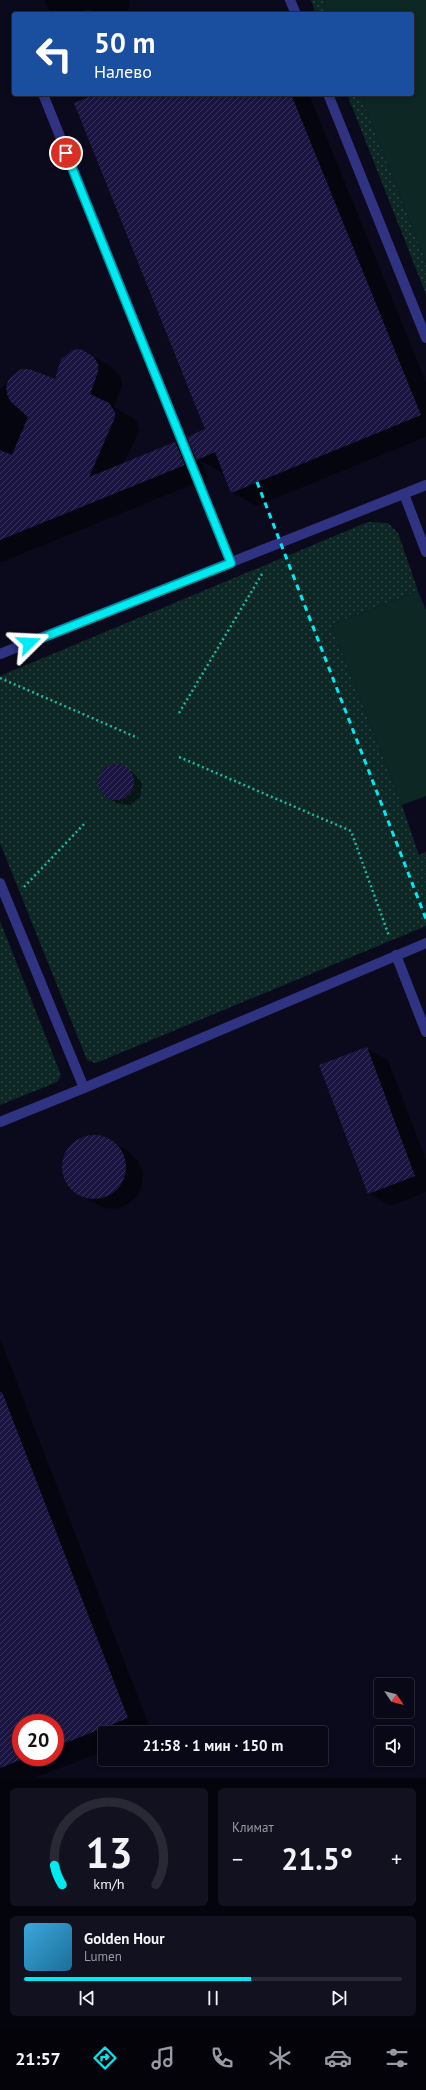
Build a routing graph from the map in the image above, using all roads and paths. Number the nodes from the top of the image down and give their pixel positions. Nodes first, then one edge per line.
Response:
1 (290, 0) edge
2 (295, 12) edge
3 (44, 96) edge
4 (329, 96) edge
5 (426, 338) edge
6 (426, 485) edge
7 (404, 494) junction
8 (280, 543) junction
9 (426, 552) edge
10 (231, 563) junction
11 (0, 654) edge
12 (0, 678) edge
13 (178, 713) dead end
14 (138, 738) dead end
15 (179, 756) dead end
16 (86, 822) dead end
17 (0, 883) edge
18 (8, 904) junction
19 (426, 943) edge
20 (396, 955) junction
21 (426, 1032) edge
22 (84, 1088) junction
23 (0, 1122) edge

1 - 2 lane
3 - 10 lane
4 - 5 lane
6 - 7 lane
7 - 8 lane
7 - 9 lane
8 - 10 lane
8 - 13 path
10 - 11 lane
12 - 14 path
15 - 20 path
16 - 18 path
17 - 18 lane
18 - 22 lane
19 - 20 lane
20 - 21 lane
20 - 22 lane
22 - 23 lane

